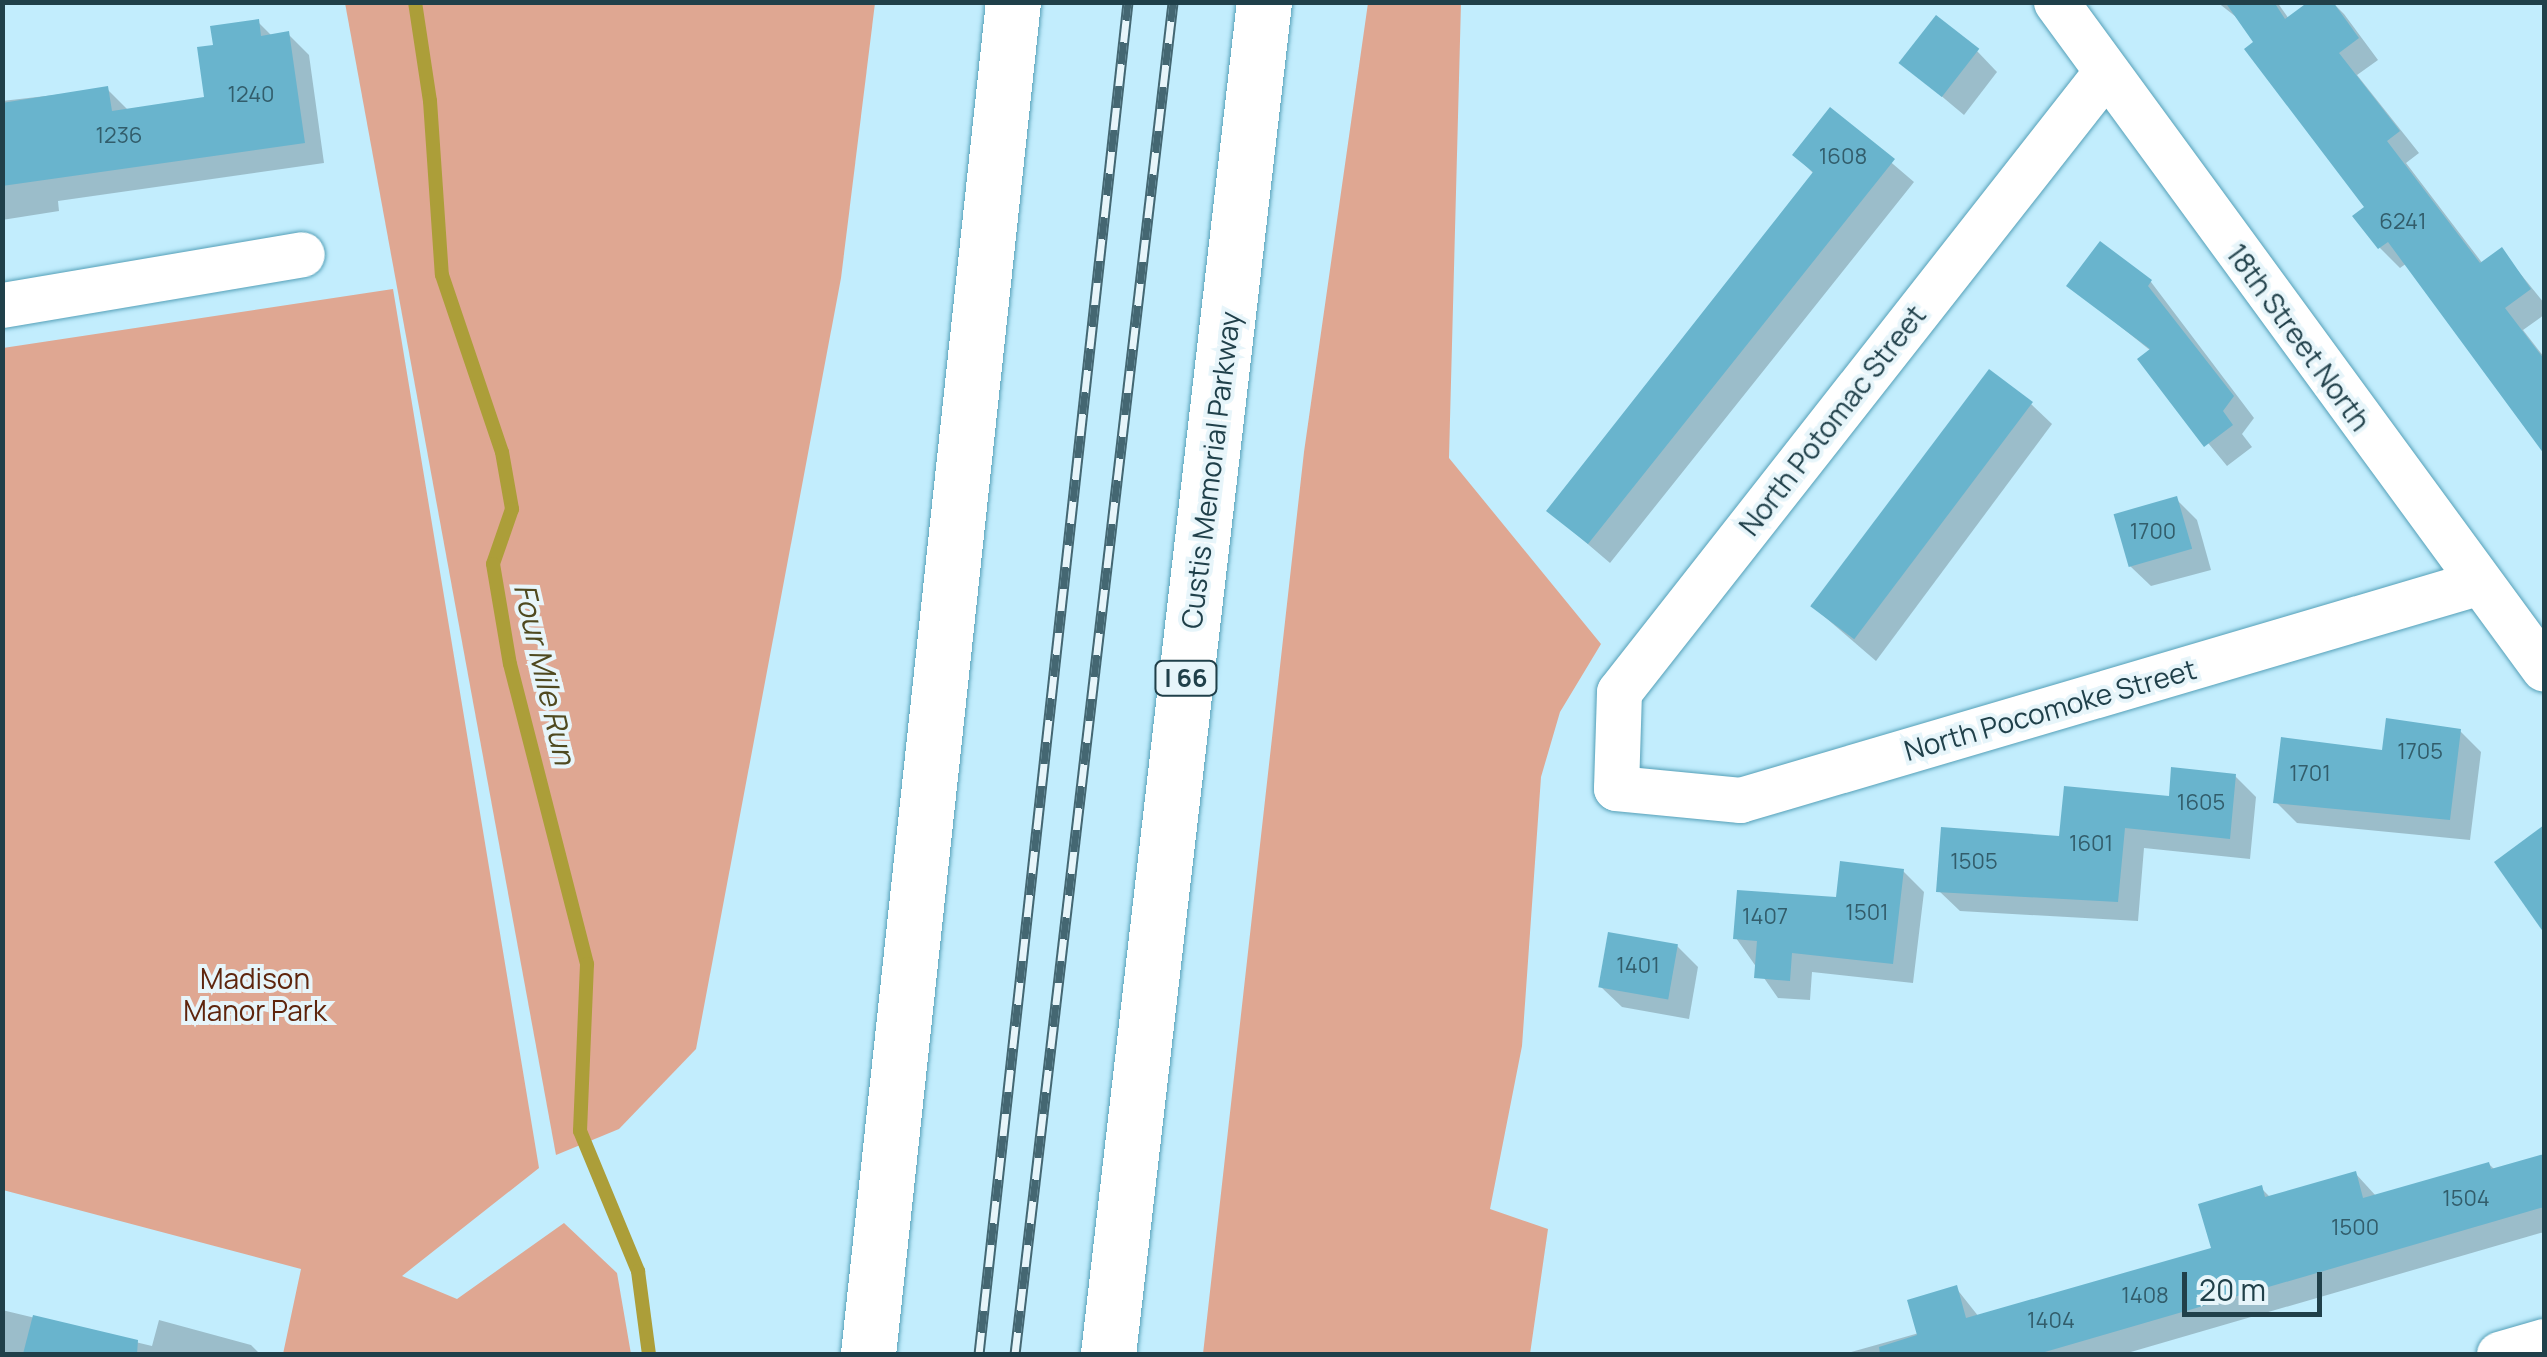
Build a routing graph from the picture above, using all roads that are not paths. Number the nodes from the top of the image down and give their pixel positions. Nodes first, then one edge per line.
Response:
1 (1012, 2) edge
2 (1264, 2) edge
3 (2056, 2) edge
4 (2105, 73) junction
5 (302, 254) dead end
6 (2, 305) edge
7 (2480, 582) junction
8 (2544, 669) edge
9 (1616, 788) joint
10 (2544, 1342) edge
11 (868, 1354) edge
12 (1108, 1354) edge
13 (2499, 1354) edge

1 - 11 highway
2 - 12 highway, Custis Memorial Parkway / I 66
3 - 4 street, 18th Street North
4 - 7 street, 18th Street North
4 - 9 street, North Potomac Street
5 - 6 street
7 - 8 street, 18th Street North
7 - 9 street, North Pocomoke Street
10 - 13 street

